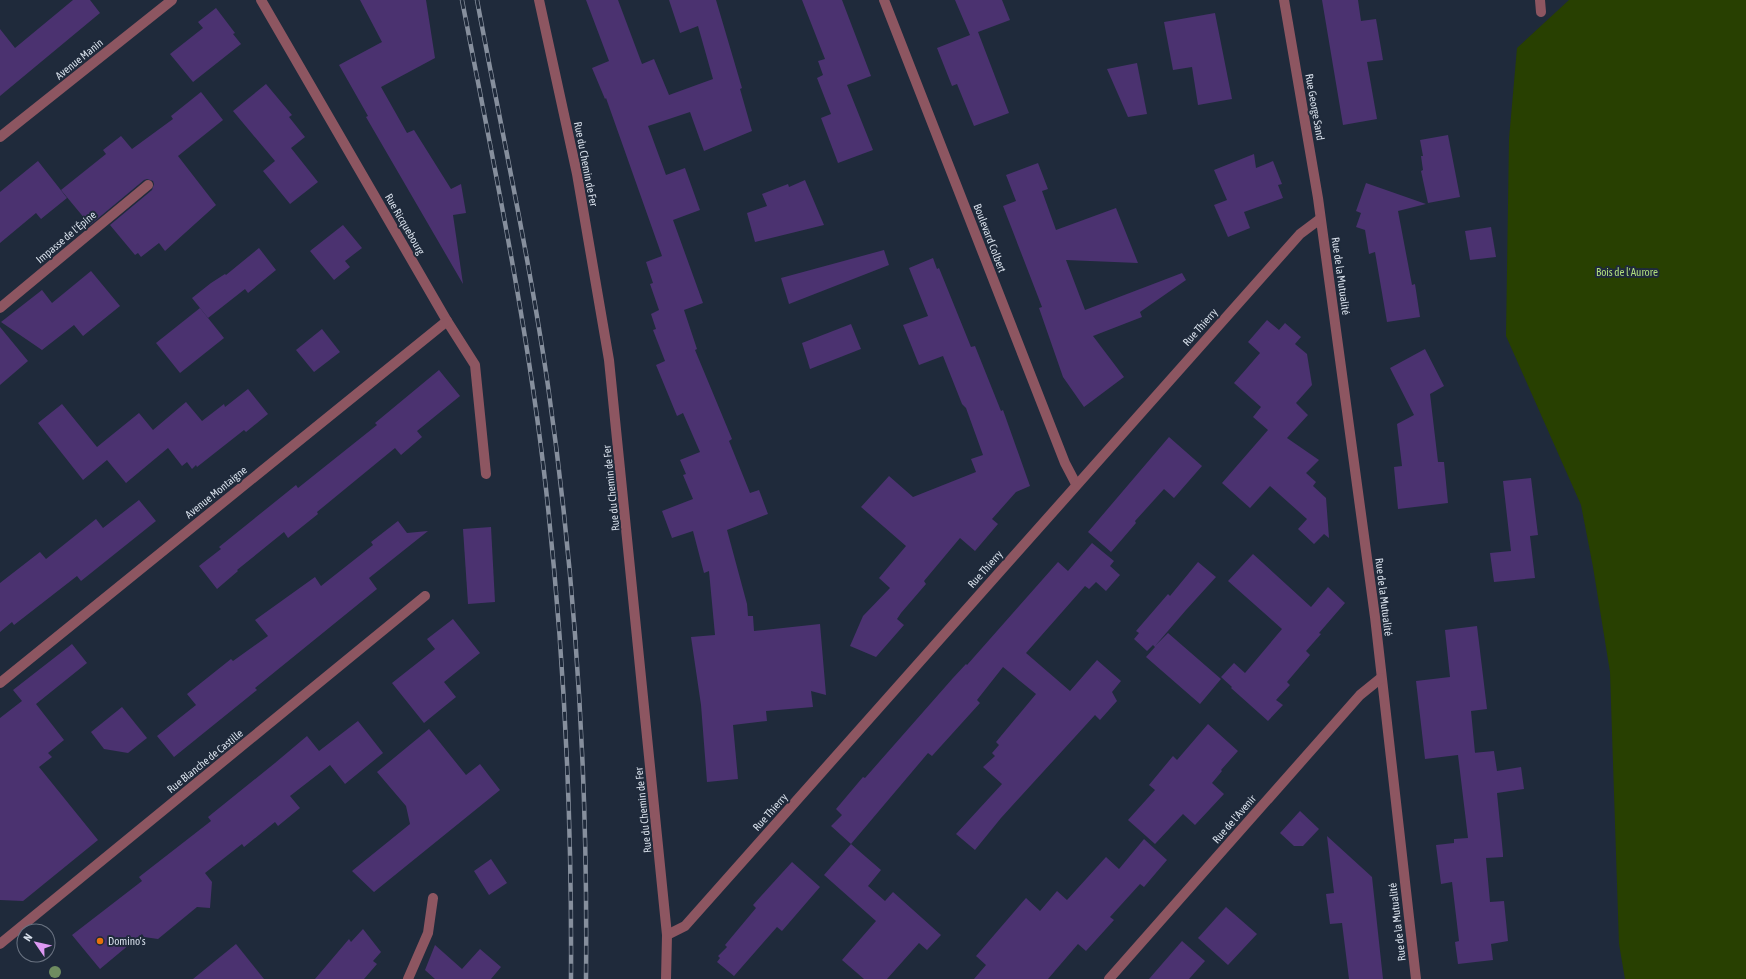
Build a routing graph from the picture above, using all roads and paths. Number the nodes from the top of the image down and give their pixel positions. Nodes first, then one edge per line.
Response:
1 (172, 0) edge
2 (261, 0) edge
3 (539, 0) edge
4 (884, 0) edge
5 (1284, 0) edge
6 (1540, 0) edge
7 (1541, 12) dead end
8 (0, 137) edge
9 (148, 185) dead end
10 (1320, 219) junction
11 (0, 308) edge
12 (447, 321) junction
13 (486, 474) dead end
14 (1076, 484) junction
15 (425, 596) dead end
16 (1381, 678) junction
17 (0, 683) edge
18 (433, 898) dead end
19 (667, 935) junction
20 (0, 944) edge
21 (408, 979) edge
22 (666, 979) edge
23 (1109, 979) edge
24 (1416, 979) edge

1 - 8 street, Avenue Manin
2 - 12 street, Rue Ricquebourg
3 - 19 street, Rue du Chemin de Fer
4 - 14 street, Boulevard Colbert
5 - 10 street, Rue George Sand
6 - 7 street
9 - 11 street, Impasse de l'Épine
10 - 14 street, Rue Thierry
10 - 16 street, Rue de la Mutualité
12 - 13 street, Rue Ricquebourg
12 - 17 street, Avenue Montaigne
14 - 19 street, Rue Thierry
15 - 20 street, Rue Blanche de Castille
16 - 23 street, Rue de l'Avenir
16 - 24 street, Rue de la Mutualité
18 - 21 street
19 - 22 street, Rue du Chemin de Fer

